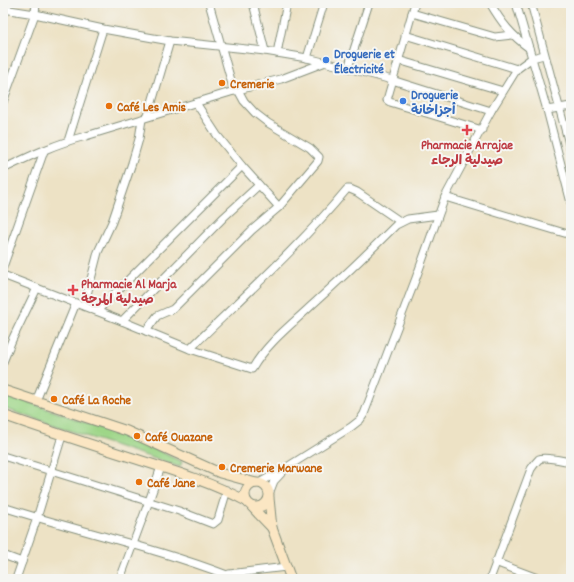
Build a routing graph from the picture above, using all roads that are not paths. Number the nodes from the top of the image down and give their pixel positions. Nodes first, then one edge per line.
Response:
1 (36, 3) edge
2 (208, 3) edge
3 (253, 3) edge
4 (287, 3) edge
5 (324, 3) edge
6 (369, 3) edge
7 (415, 3) edge
8 (490, 3) edge
9 (516, 3) edge
10 (531, 3) edge
11 (3, 9) edge
12 (412, 13) junction
13 (34, 14) junction
14 (103, 29) junction
15 (405, 35) junction
16 (512, 35) junction
17 (170, 41) junction
18 (222, 47) junction
19 (529, 48) junction
20 (265, 51) junction
21 (277, 53) junction
22 (544, 55) junction
23 (307, 58) junction
24 (532, 58) junction
25 (398, 60) junction
26 (323, 62) junction
27 (348, 68) junction
28 (517, 69) junction
29 (392, 80) junction
30 (5, 87) edge
31 (236, 90) junction
32 (503, 91) junction
33 (3, 102) edge
34 (196, 102) junction
35 (571, 106) edge
36 (560, 108) junction
37 (547, 110) junction
38 (492, 111) junction
39 (145, 117) junction
40 (482, 130) junction
41 (68, 141) junction
42 (44, 151) junction
43 (571, 151) edge
44 (242, 166) junction
45 (3, 169) edge
46 (569, 184) edge
47 (259, 185) junction
48 (445, 197) junction
49 (571, 203) edge
50 (279, 207) junction
51 (438, 215) junction
52 (401, 222) junction
53 (571, 235) edge
54 (3, 267) edge
55 (3, 275) edge
56 (37, 288) junction
57 (76, 303) junction
58 (84, 306) junction
59 (97, 312) junction
60 (122, 320) junction
61 (146, 331) junction
62 (190, 349) junction
63 (3, 362) edge
64 (3, 390) edge
65 (36, 401) junction
66 (3, 415) edge
67 (62, 436) junction
68 (3, 456) edge
69 (571, 462) edge
70 (161, 467) junction
71 (287, 467) junction
72 (51, 471) junction
73 (257, 483) junction
74 (227, 490) junction
75 (269, 496) junction
76 (149, 501) junction
77 (249, 504) junction
78 (3, 507) edge
79 (37, 518) junction
80 (272, 528) junction
81 (133, 544) junction
82 (3, 555) edge
83 (22, 562) junction
84 (495, 562) junction
85 (286, 567) junction
86 (226, 577) edge
87 (16, 579) edge
88 (120, 579) edge
89 (291, 579) edge
90 (490, 579) edge
91 (540, 579) edge

1 - 13 street
2 - 18 street
3 - 20 street
4 - 21 street
5 - 23 street
6 - 27 street
7 - 12 street
8 - 16 street
9 - 19 street
10 - 22 street
11 - 13 street
12 - 15 street
12 - 16 street
13 - 14 street
13 - 30 street
14 - 17 street
14 - 41 street
15 - 25 street
15 - 28 street
16 - 19 street
17 - 18 street
17 - 39 street
18 - 20 street
18 - 31 street
19 - 24 street
20 - 21 street
21 - 23 street
22 - 24 street
22 - 36 street
23 - 26 street
24 - 28 street
24 - 37 street
25 - 29 street
25 - 32 street
26 - 27 street
26 - 31 street
27 - 29 street
28 - 32 street
29 - 38 street
29 - 40 street
30 - 33 street
31 - 34 street
31 - 50 street
32 - 38 street
34 - 39 street
34 - 44 street
35 - 36 street
36 - 37 street
36 - 43 street
37 - 46 street
38 - 40 street
39 - 41 street
39 - 58 street
40 - 48 street
41 - 42 street
42 - 45 street
42 - 54 street
44 - 47 street
44 - 59 street
46 - 49 street
47 - 50 street
47 - 60 street
48 - 51 street
48 - 53 street
50 - 61 street
51 - 52 street
51 - 71 street
52 - 62 street
52 - 62 street
55 - 56 street
56 - 57 street
56 - 63 street
57 - 58 street
57 - 65 street
58 - 59 street
59 - 60 street
60 - 61 street
61 - 62 street
64 - 65 street
65 - 73 street
66 - 67 street
67 - 70 street
67 - 72 street
68 - 72 street
69 - 84 street
70 - 74 street
70 - 76 street
71 - 73 street
71 - 75 street
72 - 76 street
72 - 79 street
73 - 75 street
73 - 77 street
74 - 76 street
74 - 77 street
75 - 77 street
75 - 80 street
76 - 81 street
77 - 80 street
78 - 79 street
79 - 81 street
79 - 83 street
80 - 85 street
81 - 86 street
81 - 88 street
82 - 83 street
83 - 87 street
84 - 90 street
84 - 91 street
85 - 86 street
85 - 89 street

